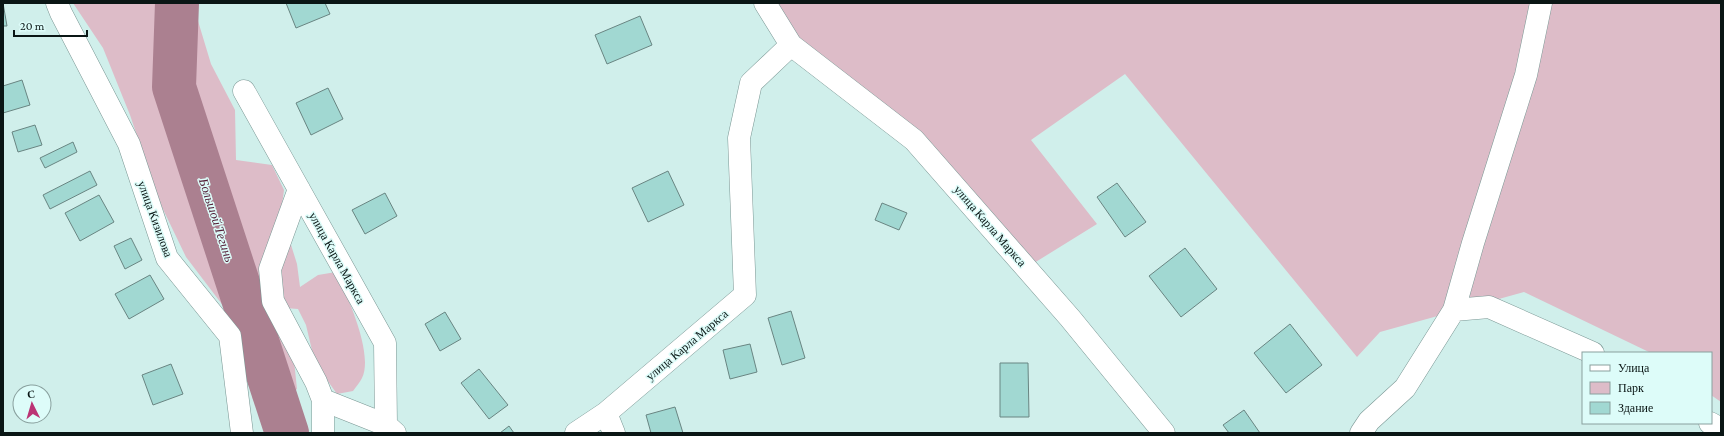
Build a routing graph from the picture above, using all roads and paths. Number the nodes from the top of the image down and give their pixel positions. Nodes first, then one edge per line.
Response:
1 (57, 3) edge
2 (765, 3) edge
3 (1541, 3) edge
4 (791, 45) junction
5 (244, 91) dead end
6 (299, 189) junction
7 (1454, 310) junction
8 (1591, 352) edge
9 (323, 400) junction
10 (606, 413) junction
11 (1712, 424) edge
12 (391, 429) edge
13 (1721, 429) edge
14 (242, 433) edge
15 (323, 433) edge
16 (576, 433) edge
17 (614, 433) edge
18 (1164, 433) edge
19 (1361, 433) edge

1 - 14 street, улица Кизилова
2 - 4 street, улица Карла Маркса
3 - 7 street
4 - 10 street, улица Карла Маркса
4 - 18 street, улица Карла Маркса
5 - 6 street, улица Карла Маркса
6 - 9 street
6 - 12 street, улица Карла Маркса
7 - 8 street
7 - 19 street
9 - 12 street
9 - 15 street
10 - 16 street, улица Карла Маркса
10 - 17 street
11 - 13 street

